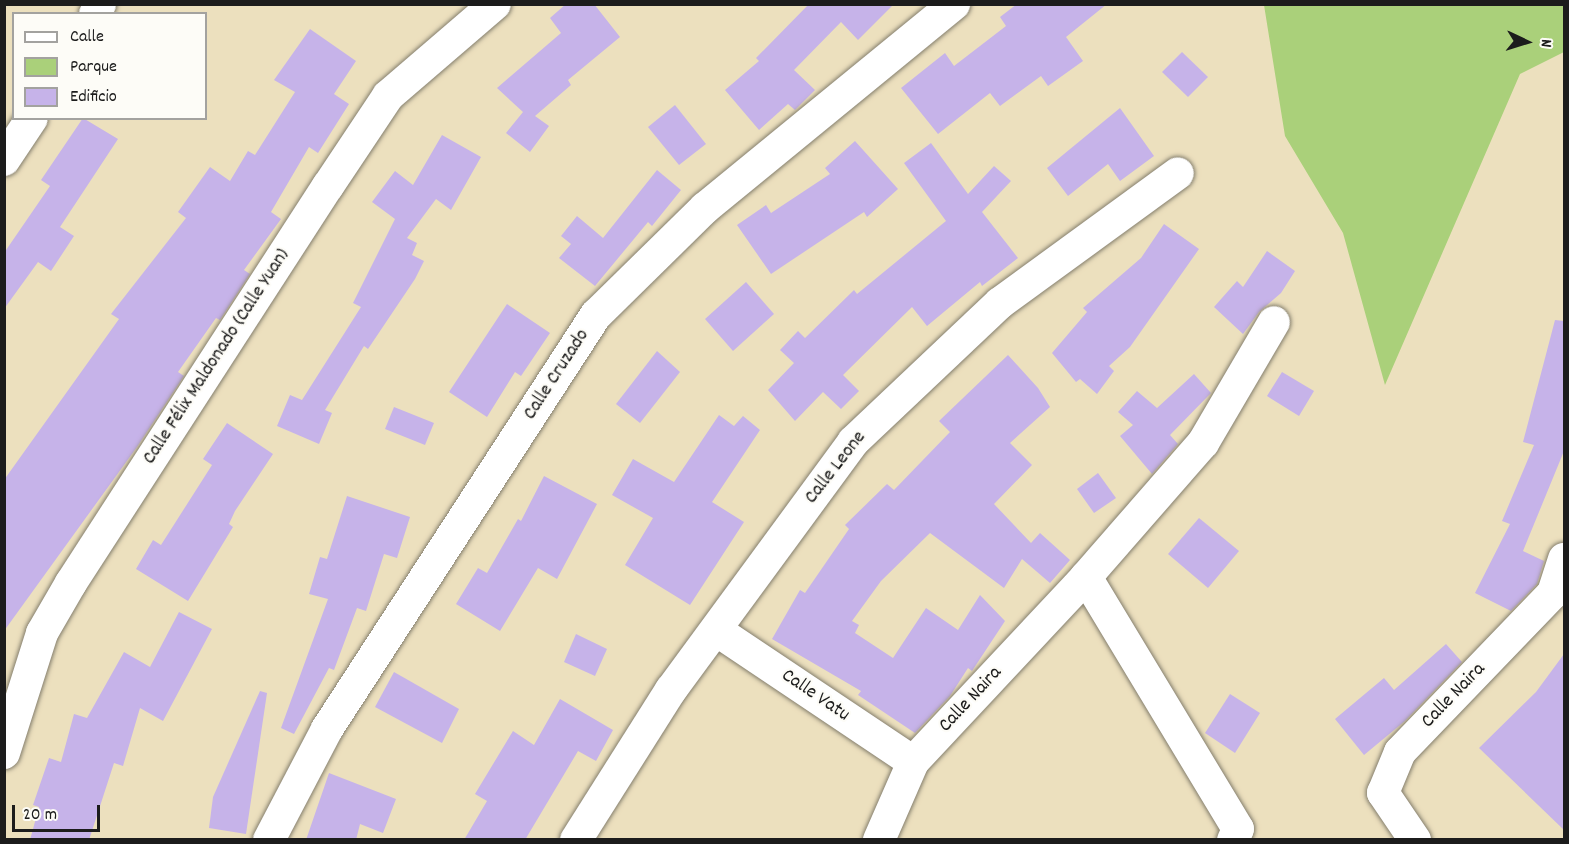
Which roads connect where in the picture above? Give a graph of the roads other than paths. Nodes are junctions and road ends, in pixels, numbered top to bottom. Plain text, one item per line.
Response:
1 (495, 4) edge
2 (954, 4) edge
3 (31, 120) edge
4 (4, 160) edge
5 (1178, 173) dead end
6 (1274, 322) dead end
7 (1564, 559) edge
8 (1086, 577) junction
9 (716, 630) junction
10 (4, 753) edge
11 (913, 762) junction
12 (269, 840) edge
13 (576, 840) edge
14 (879, 840) edge
15 (1233, 840) edge
16 (1415, 840) edge

1 - 10 street, Calle Félix Maldonado (Calle Yuan)
2 - 12 street, Calle Cruzado
3 - 4 street
5 - 9 street, Calle Leone
6 - 8 street, Calle Naira
7 - 16 street, Calle Naira
8 - 11 street, Calle Naira
8 - 15 street
9 - 11 street, Calle Vatu
9 - 13 street, Calle Leone
11 - 14 street, Calle Naira

